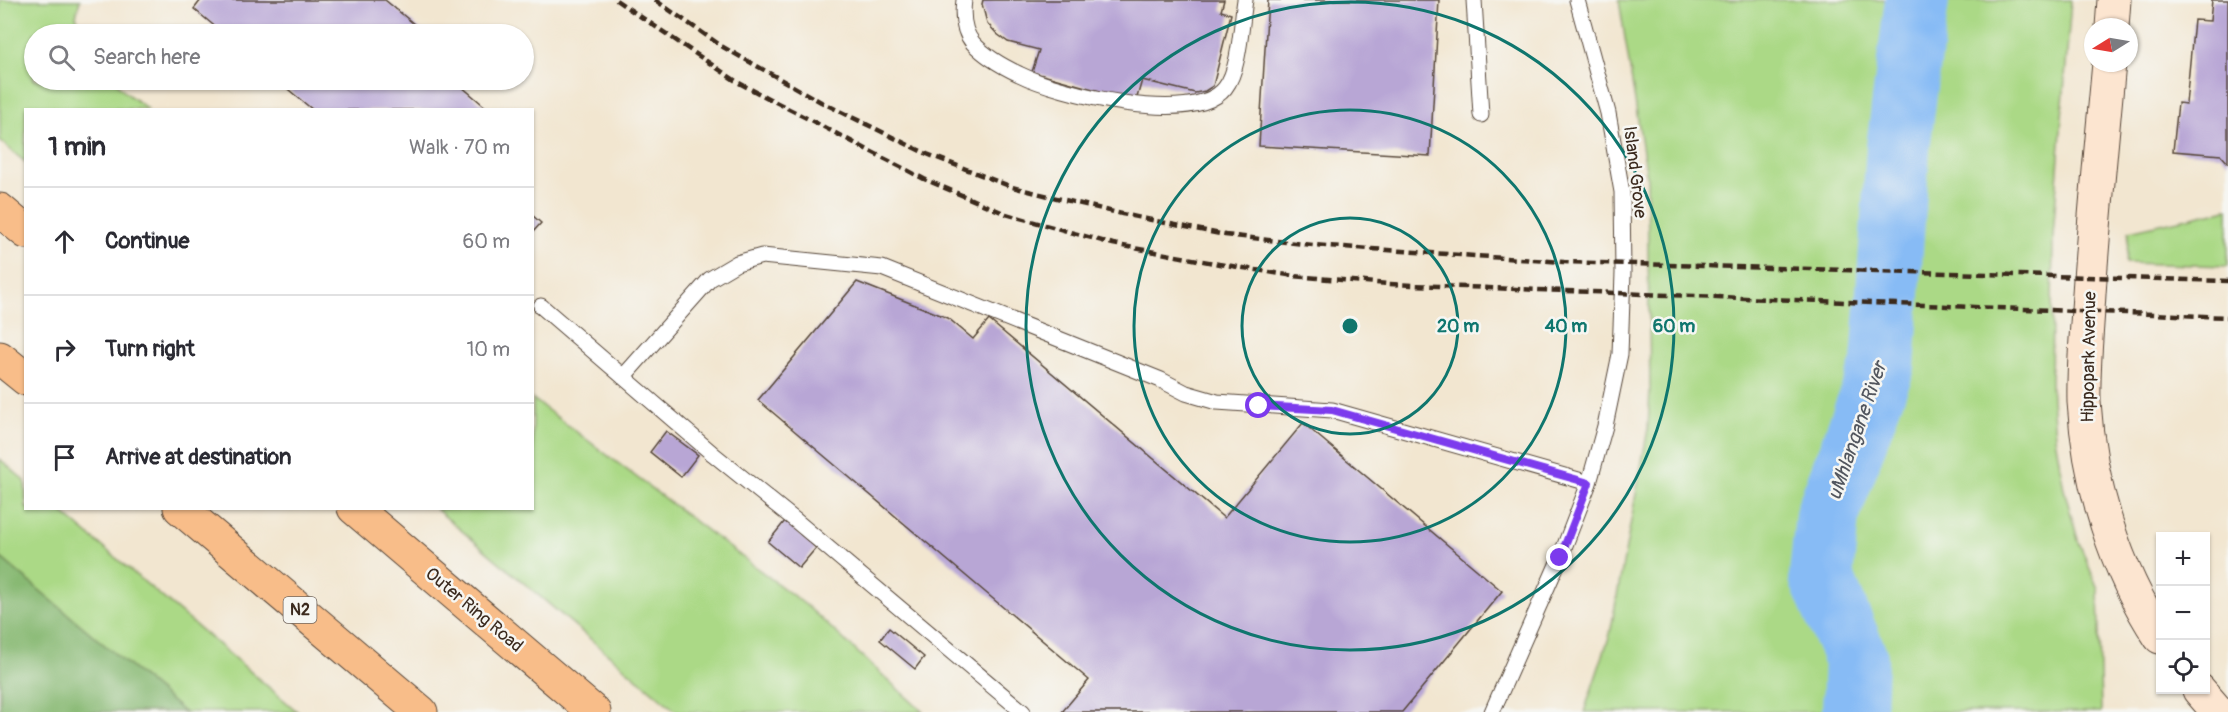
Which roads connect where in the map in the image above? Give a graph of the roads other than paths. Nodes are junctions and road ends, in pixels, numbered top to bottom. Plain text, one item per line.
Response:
1 (964, 0) edge
2 (1245, 0) edge
3 (1474, 0) edge
4 (1577, 0) edge
5 (2114, 0) edge
6 (2113, 18) edge
7 (2108, 72) edge
8 (1481, 115) dead end
9 (0, 210) edge
10 (24, 230) edge
11 (541, 306) dead end
12 (0, 358) edge
13 (24, 377) edge
14 (623, 377) junction
15 (1589, 483) junction
16 (182, 510) edge
17 (356, 510) edge
18 (2156, 630) edge
19 (2202, 694) edge
20 (421, 712) edge
21 (594, 712) edge
22 (1023, 712) edge
23 (1492, 712) edge
24 (2218, 712) edge

1 - 2 lane
3 - 8 lane
4 - 15 lane, Island Grove
5 - 6 street
7 - 18 street, Hippopark Avenue
9 - 10 highway
11 - 14 lane
12 - 13 highway
14 - 15 lane
14 - 22 lane
15 - 23 lane, Island Grove
16 - 20 highway, N2
17 - 21 highway, Outer Ring Road
19 - 24 street

